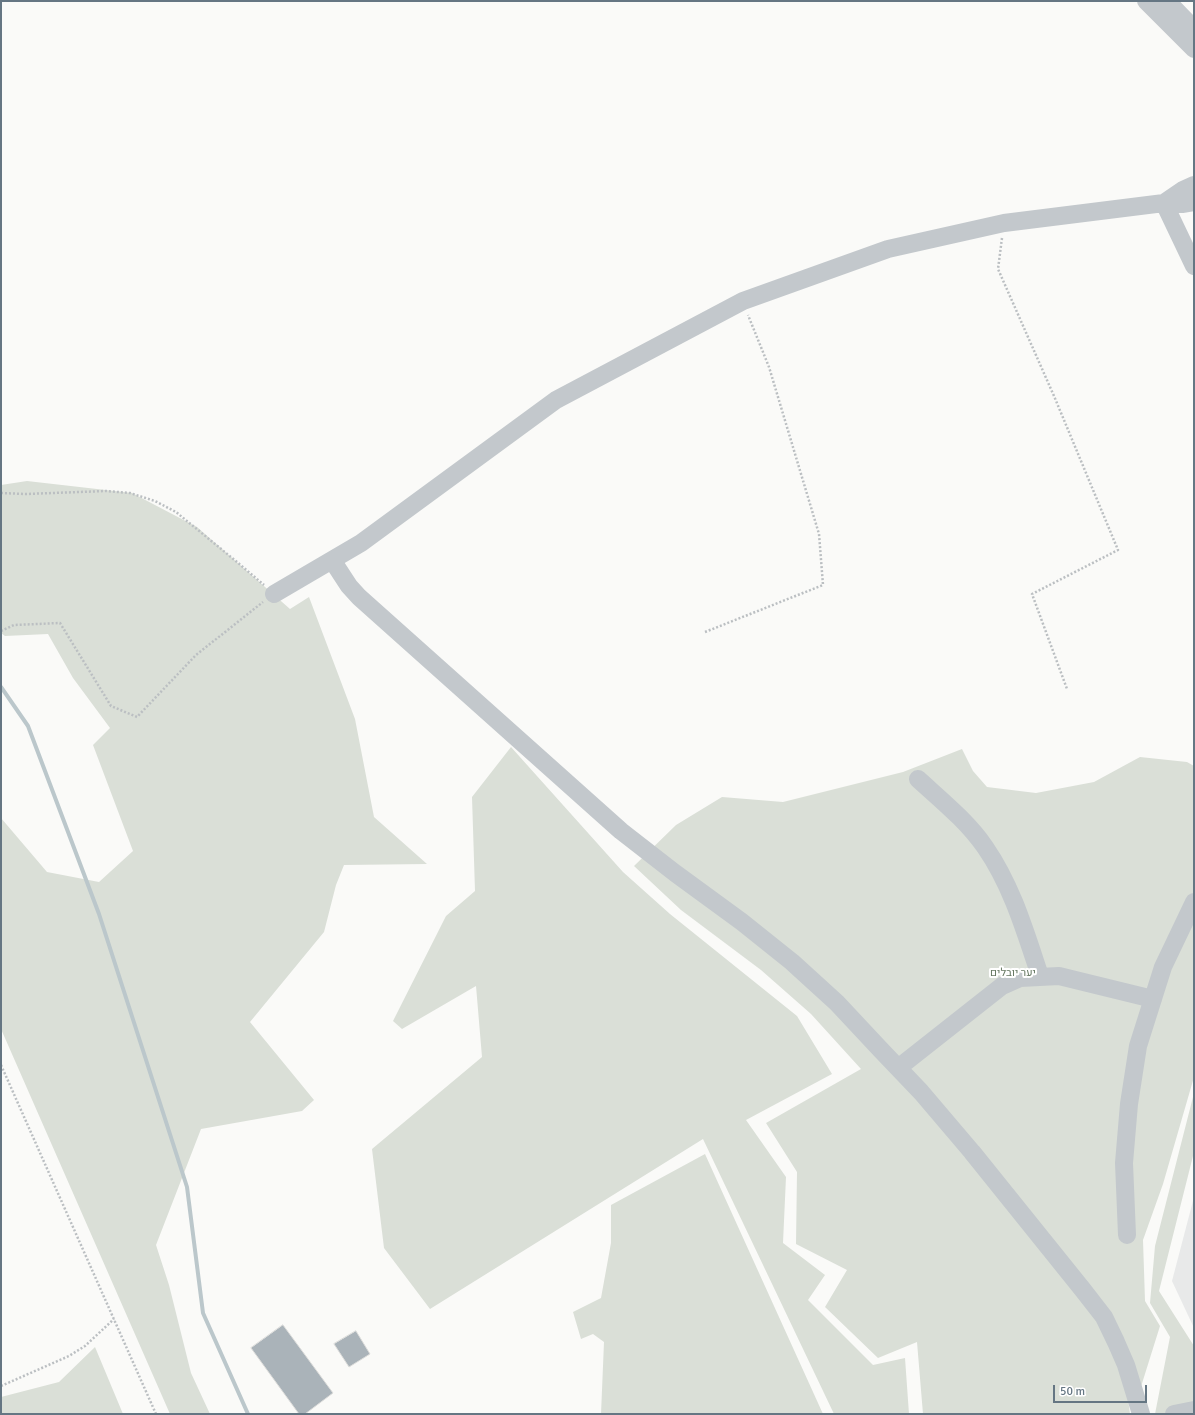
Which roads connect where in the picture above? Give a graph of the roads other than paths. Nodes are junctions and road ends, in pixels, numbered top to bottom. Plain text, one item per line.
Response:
1 (1146, 1) edge
2 (1167, 1) edge
3 (1194, 29) edge
4 (1194, 49) edge
5 (1194, 185) edge
6 (1194, 202) edge
7 (1164, 203) junction
8 (1194, 266) edge
9 (332, 560) junction
10 (274, 594) road end
11 (918, 779) dead end
12 (1194, 902) edge
13 (1040, 976) junction
14 (1153, 999) junction
15 (898, 1068) junction
16 (1127, 1235) dead end
17 (1194, 1410) edge
18 (1142, 1414) edge
19 (1174, 1414) edge

1 - 4 street
2 - 3 street
5 - 7 street
6 - 7 street
7 - 8 street
7 - 9 street
9 - 10 street
9 - 15 street
11 - 13 street
12 - 14 street
13 - 14 street
13 - 15 street
14 - 16 street
15 - 18 street
17 - 19 street

